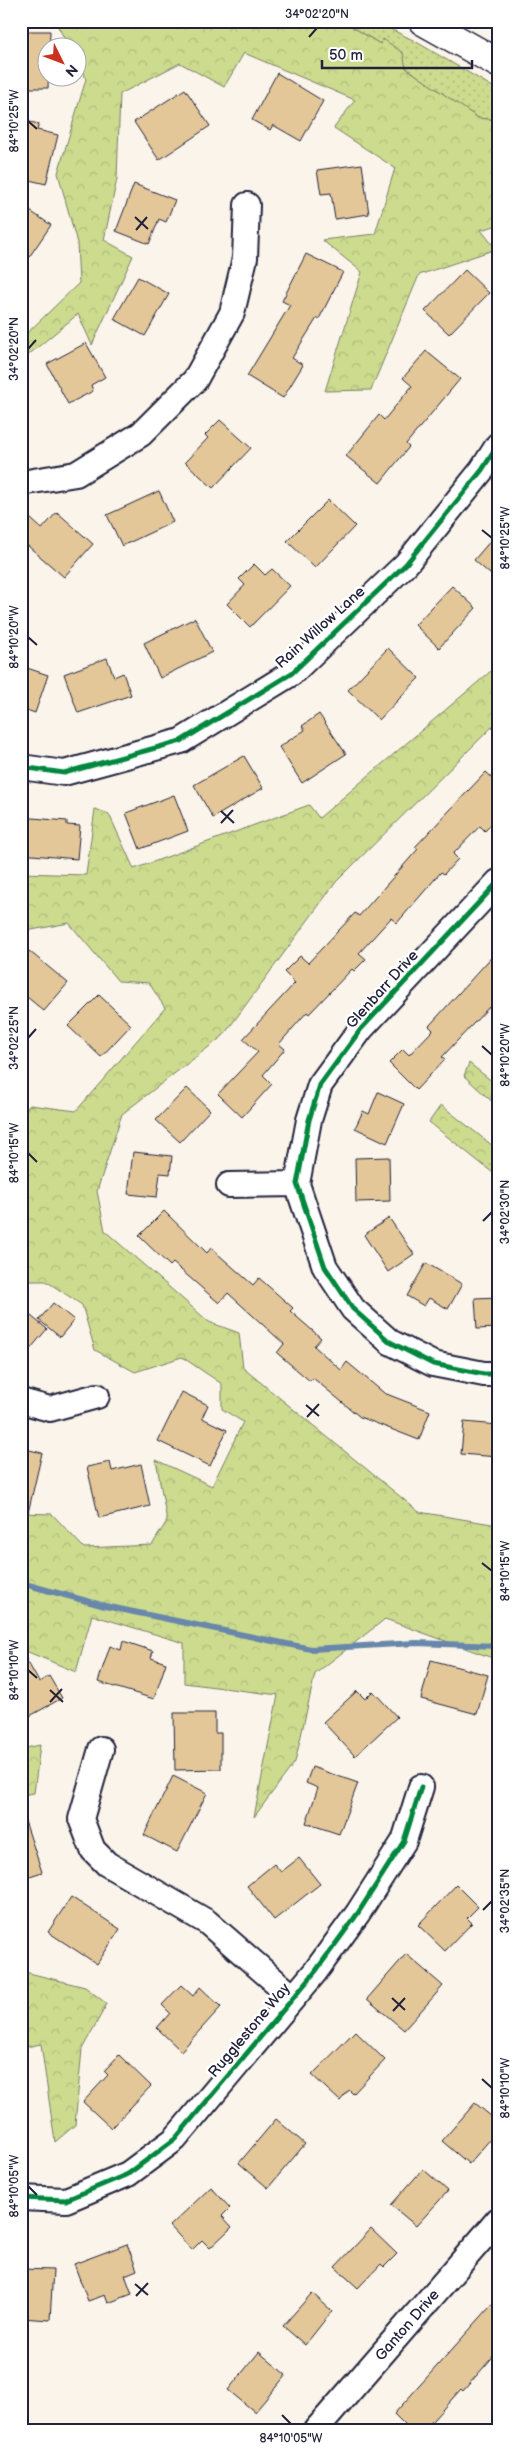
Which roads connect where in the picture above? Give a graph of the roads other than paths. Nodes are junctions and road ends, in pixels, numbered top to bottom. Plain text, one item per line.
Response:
1 (422, 21) edge
2 (498, 63) edge
3 (247, 206) dead end
4 (498, 445) edge
5 (21, 483) edge
6 (21, 767) edge
7 (495, 891) edge
8 (298, 1184) junction
9 (229, 1185) dead end
10 (498, 1374) edge
11 (97, 1396) dead end
12 (21, 1402) edge
13 (101, 1749) dead end
14 (421, 1787) dead end
15 (293, 1997) junction
16 (21, 2198) edge
17 (498, 2220) edge
18 (316, 2430) edge

1 - 2 main road
3 - 5 street
4 - 6 street, Rain Willow Lane
7 - 8 street, Glenbarr Drive
8 - 9 street
8 - 10 street, Glenbarr Drive
11 - 12 street
13 - 15 street
14 - 15 street, Rugglestone Way
15 - 16 street, Rugglestone Way
17 - 18 street, Ganton Drive

